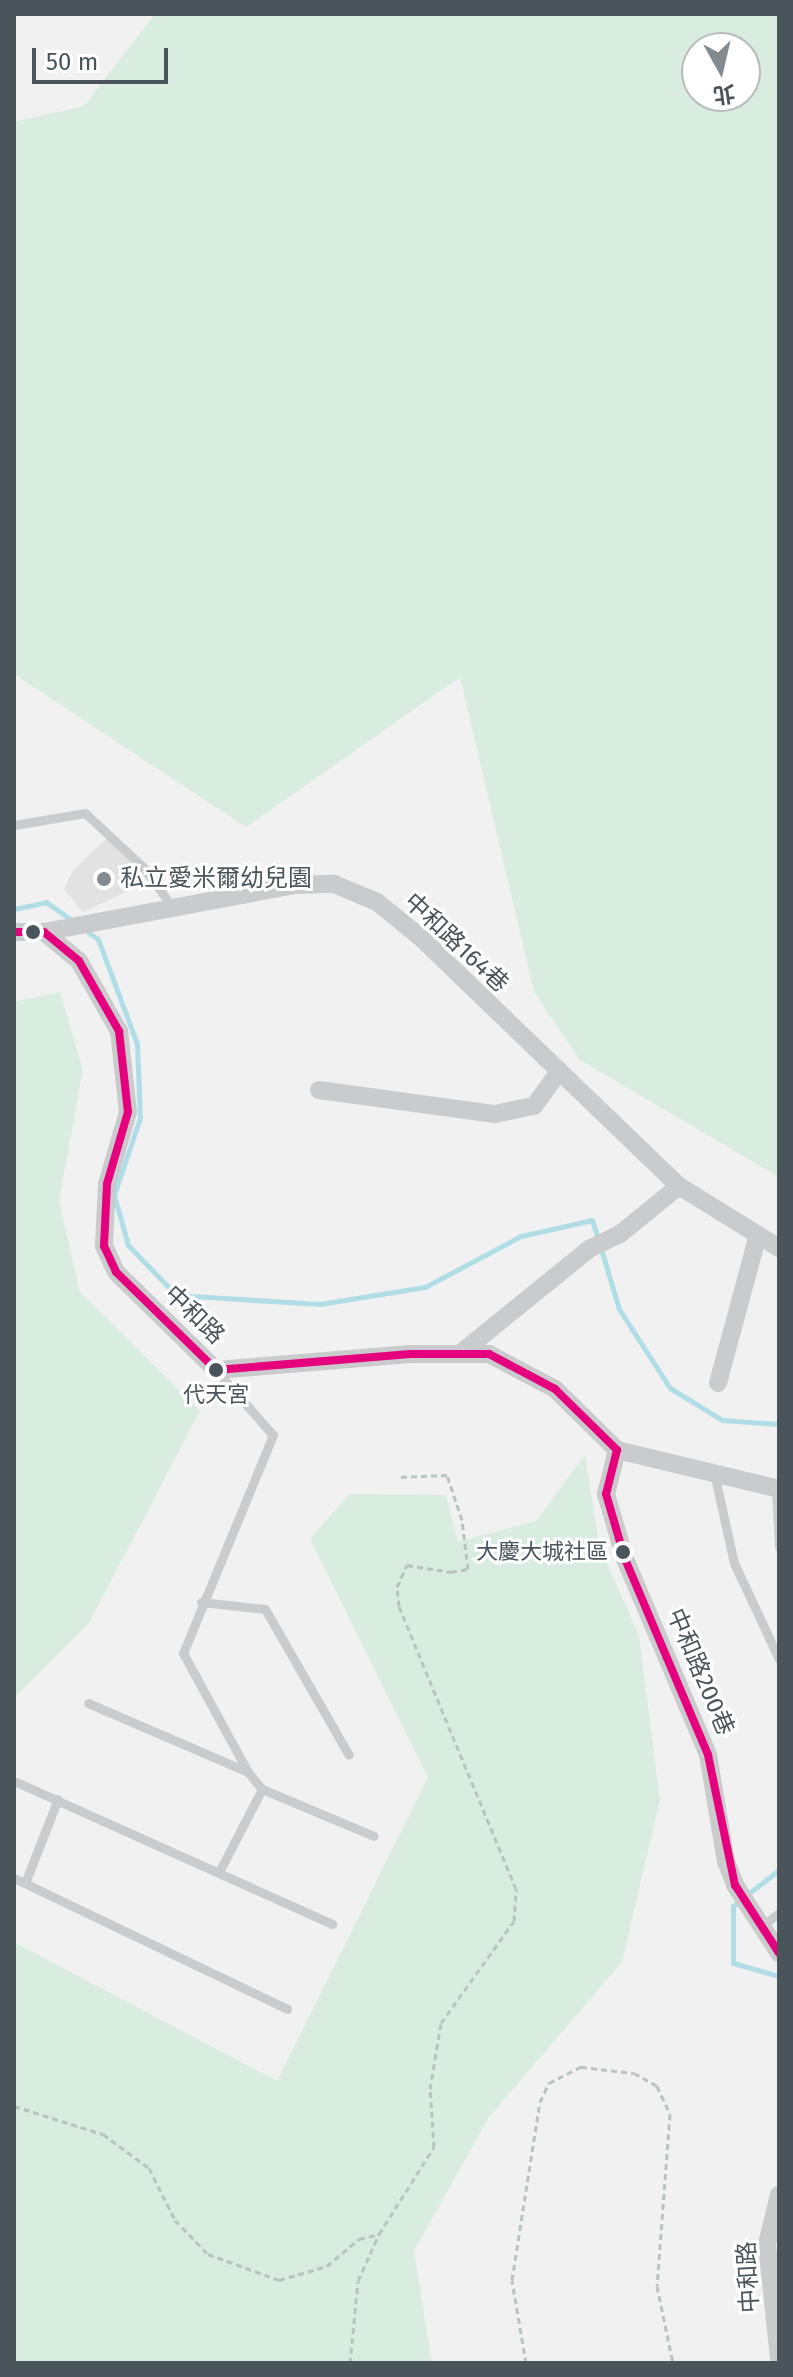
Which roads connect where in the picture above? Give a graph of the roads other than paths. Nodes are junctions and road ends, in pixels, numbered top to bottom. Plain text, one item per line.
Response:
1 (14, 825) edge
2 (174, 909) junction
3 (14, 932) edge
4 (44, 932) junction
5 (557, 1074) junction
6 (319, 1090) dead end
7 (679, 1186) junction
8 (757, 1238) junction
9 (779, 1248) edge
10 (462, 1352) junction
11 (216, 1370) junction
12 (718, 1383) dead end
13 (617, 1450) junction
14 (714, 1473) junction
15 (778, 1489) edge
16 (779, 1547) edge
17 (201, 1602) junction
18 (779, 1659) edge
19 (88, 1703) dead end
20 (349, 1755) dead end
21 (248, 1772) junction
22 (14, 1781) edge
23 (262, 1789) junction
24 (58, 1799) junction
25 (374, 1836) dead end
26 (219, 1872) junction
27 (14, 1878) edge
28 (25, 1883) junction
29 (779, 1913) edge
30 (332, 1924) dead end
31 (759, 1928) junction
32 (779, 1953) edge
33 (287, 2009) dead end
34 (779, 2195) edge
35 (779, 2359) edge

1 - 2 lane
2 - 4 street, 中和路164巷
2 - 5 street, 中和路164巷
3 - 4 street
4 - 11 street, 中和路
5 - 6 street
5 - 7 street, 中和路164巷
7 - 8 street, 中和路164巷
7 - 10 street
8 - 9 street, 中和路164巷
8 - 12 street
10 - 11 street, 中和路
10 - 13 street, 中和路
11 - 17 lane
13 - 14 street
13 - 31 street, 中和路200巷
14 - 15 street
14 - 18 lane
15 - 16 lane
17 - 20 lane
17 - 21 lane
19 - 21 lane
21 - 23 lane
22 - 24 lane
23 - 25 lane
23 - 26 lane
24 - 26 lane
24 - 28 lane
26 - 30 lane
27 - 28 lane
28 - 33 lane
29 - 31 lane
31 - 32 street, 中和路200巷
34 - 35 street, 中和路

